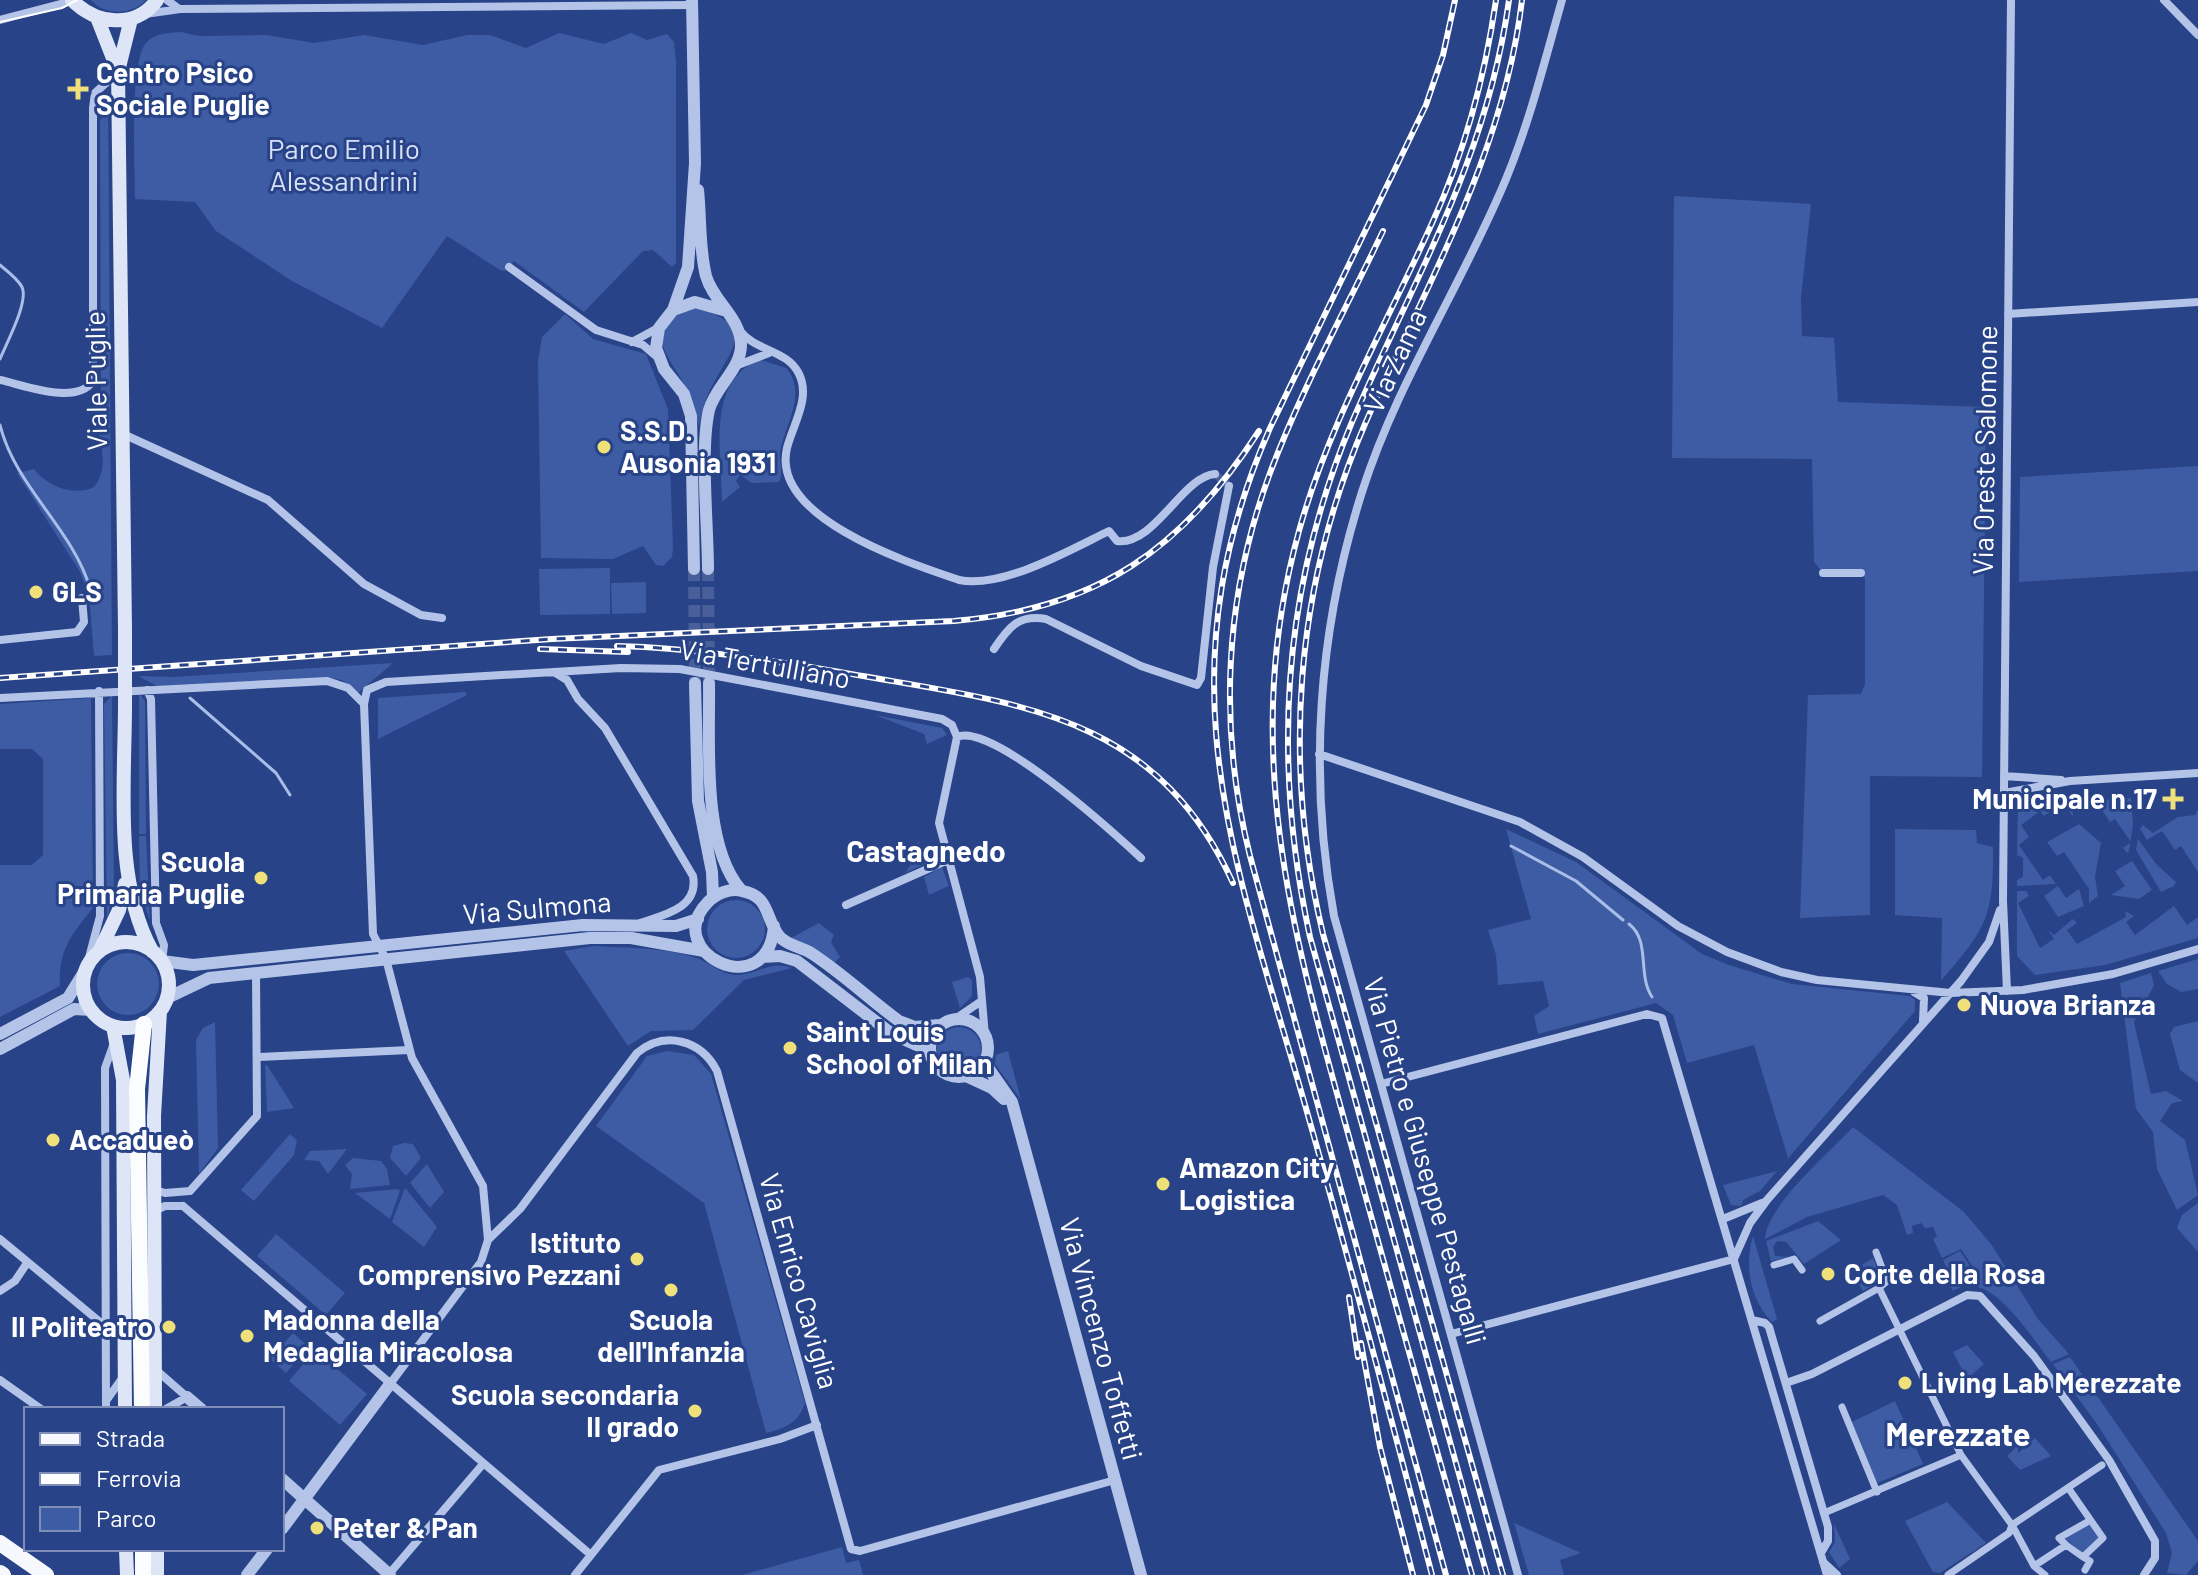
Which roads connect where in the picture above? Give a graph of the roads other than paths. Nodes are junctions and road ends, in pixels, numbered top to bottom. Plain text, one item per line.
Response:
1 (72, 0) edge
2 (157, 0) edge
3 (167, 0) edge
4 (1562, 0) edge
5 (2011, 0) edge
6 (2164, 0) edge
7 (692, 2) edge
8 (429, 4) edge
9 (180, 9) junction
10 (136, 17) junction
11 (0, 20) edge
12 (98, 20) junction
13 (2198, 35) edge
14 (118, 71) junction
15 (695, 163) junction
16 (509, 267) dead end
17 (2198, 302) edge
18 (673, 310) junction
19 (726, 311) junction
20 (2008, 314) junction
21 (659, 328) junction
22 (739, 330) junction
23 (631, 342) junction
24 (771, 352) junction
25 (659, 360) junction
26 (731, 370) junction
27 (0, 380) edge
28 (122, 434) junction
29 (1215, 474) dead end
30 (1229, 486) dead end
31 (694, 569) tunnel mouth
32 (708, 569) tunnel mouth
33 (1823, 573) dead end
34 (1861, 573) dead end
35 (82, 598) dead end
36 (442, 618) dead end
37 (0, 640) edge
38 (994, 649) dead end
39 (554, 671) junction
40 (695, 683) tunnel mouth
41 (709, 683) tunnel mouth
42 (147, 690) junction
43 (99, 691) junction
44 (0, 698) edge
45 (364, 704) junction
46 (957, 737) junction
47 (1319, 754) junction
48 (2198, 773) edge
49 (2004, 776) junction
50 (2070, 781) junction
51 (2004, 793) junction
52 (1141, 858) dead end
53 (948, 860) junction
54 (127, 876) junction
55 (741, 890) junction
56 (713, 897) junction
57 (2003, 901) junction
58 (846, 905) dead end
59 (698, 919) junction
60 (635, 925) junction
61 (774, 926) junction
62 (379, 946) junction
63 (2198, 949) edge
64 (100, 951) junction
65 (704, 951) junction
66 (157, 956) junction
67 (762, 957) junction
68 (386, 959) junction
69 (86, 969) junction
70 (256, 973) junction
71 (1910, 989) junction
72 (2007, 991) junction
73 (1951, 993) junction
74 (980, 1002) junction
75 (163, 1005) junction
76 (91, 1010) junction
77 (955, 1019) junction
78 (1923, 1022) junction
79 (144, 1024) junction
80 (940, 1025) junction
81 (115, 1032) junction
82 (0, 1034) edge
83 (985, 1036) junction
84 (0, 1049) edge
85 (409, 1050) junction
86 (930, 1051) junction
87 (259, 1057) junction
88 (984, 1062) junction
89 (966, 1076) junction
90 (1381, 1084) junction
91 (1015, 1115) junction
92 (155, 1190) junction
93 (183, 1193) junction
94 (1767, 1200) junction
95 (183, 1206) junction
96 (154, 1211) junction
97 (1723, 1219) junction
98 (0, 1239) edge
99 (488, 1245) junction
100 (1876, 1252) dead end
101 (1734, 1259) junction
102 (27, 1263) junction
103 (1774, 1265) dead end
104 (1802, 1270) dead end
105 (1879, 1288) junction
106 (0, 1291) edge
107 (1752, 1320) junction
108 (1820, 1321) dead end
109 (106, 1327) junction
110 (1899, 1330) junction
111 (1451, 1334) junction
112 (155, 1369) junction
113 (126, 1373) junction
114 (0, 1380) edge
115 (1786, 1383) junction
116 (390, 1384) junction
117 (187, 1397) junction
118 (106, 1405) edge
119 (38, 1407) edge
120 (125, 1407) edge
121 (142, 1407) edge
122 (155, 1407) edge
123 (170, 1407) edge
124 (199, 1407) edge
125 (1842, 1407) dead end
126 (817, 1425) junction
127 (1961, 1455) junction
128 (483, 1464) junction
129 (2102, 1465) dead end
130 (1115, 1480) junction
131 (284, 1481) edge
132 (2069, 1489) junction
133 (1877, 1492) junction
134 (305, 1499) junction
135 (1824, 1513) junction
136 (2089, 1521) junction
137 (2012, 1525) junction
138 (284, 1526) edge
139 (0, 1543) edge
140 (2066, 1545) junction
141 (126, 1551) edge
142 (143, 1551) edge
143 (157, 1551) edge
144 (266, 1551) edge
145 (591, 1555) junction
146 (1822, 1557) junction
147 (2083, 1557) junction
148 (2034, 1566) junction
149 (2085, 1570) dead end
150 (251, 1574) edge
151 (390, 1574) edge
152 (46, 1575) edge
153 (127, 1575) edge
154 (143, 1575) edge
155 (157, 1575) edge
156 (575, 1575) edge
157 (1141, 1575) edge
158 (1518, 1575) edge
159 (1827, 1575) edge
160 (1837, 1575) edge
161 (1948, 1575) edge
162 (2045, 1575) edge
163 (2144, 1575) edge

1 - 11 street
1 - 12 main road
2 - 10 main road
3 - 9 street
4 - 47 street, Via Zama
5 - 20 street, Via Oreste Salomone
6 - 13 street
7 - 8 street
7 - 15 street
8 - 9 street
9 - 10 street
10 - 12 main road
10 - 14 main road, Viale Puglie
12 - 14 main road, Viale Puglie
14 - 27 street, Viale Puglie
14 - 28 main road, Viale Puglie
15 - 18 street
15 - 19 street
16 - 23 street
17 - 20 street
18 - 19 street
18 - 21 street
19 - 22 street
20 - 49 street, Via Oreste Salomone
21 - 23 street
21 - 25 street
22 - 24 street
22 - 26 street
23 - 25 street
24 - 26 street
24 - 29 street
25 - 31 street
26 - 32 street
28 - 36 street
28 - 54 main road, Viale Puglie, bridge
30 - 38 street
33 - 34 street
35 - 37 street
39 - 45 street, Via Tertulliano
39 - 46 street, Via Tertulliano
39 - 60 street
40 - 56 street
41 - 55 street
42 - 43 street
42 - 45 street
42 - 66 street
43 - 44 street
43 - 69 street
45 - 62 street
46 - 52 street
46 - 53 street
47 - 71 street
47 - 90 street, Via Pietro e Giuseppe Pestagalli
48 - 50 street
49 - 50 street
49 - 51 street, Via Oreste Salomone
50 - 51 street
51 - 57 street, Via Oreste Salomone
53 - 58 street
53 - 74 street
54 - 64 main road, Viale Puglie
54 - 66 main road, Viale Puglie
55 - 56 street
55 - 61 street
56 - 59 street
57 - 72 street, Via Oreste Salomone
57 - 73 street
59 - 60 street, Via Sulmona
59 - 65 street
60 - 62 street, Via Sulmona
61 - 67 street
61 - 80 street
62 - 66 street, Via Sulmona
62 - 68 street
63 - 72 street
64 - 66 main road
64 - 69 main road
65 - 67 street, Via Sulmona
65 - 68 street, Via Sulmona
66 - 75 main road
67 - 86 street, Via Sulmona
68 - 70 street, Via Sulmona
68 - 85 street
69 - 76 main road
69 - 82 street
70 - 75 street, Via Sulmona
70 - 87 street
71 - 73 street
71 - 78 street
72 - 73 street
73 - 78 street
74 - 77 street
74 - 83 street
75 - 79 main road
75 - 92 main road
76 - 81 main road
76 - 84 street
77 - 80 street
77 - 83 street
78 - 94 street
79 - 81 main road
79 - 121 highway
80 - 86 street
81 - 109 street
81 - 113 main road
83 - 88 street
85 - 87 street
85 - 99 street
86 - 89 street, Via Vincenzo Toffetti
87 - 93 street
88 - 89 street
88 - 91 street, Via Vincenzo Toffetti
89 - 91 street, Via Vincenzo Toffetti
90 - 97 street
90 - 111 street, Via Pietro e Giuseppe Pestagalli
91 - 130 street, Via Vincenzo Toffetti
92 - 93 street
92 - 96 main road
93 - 95 street
94 - 97 street
94 - 101 street
95 - 96 street
95 - 116 street
96 - 112 main road
97 - 101 street
98 - 102 street
99 - 116 street
99 - 126 street, Via Enrico Caviglia
100 - 105 street
101 - 107 street
101 - 111 street
102 - 106 street
102 - 109 street
103 - 104 street
105 - 108 street
105 - 110 street
107 - 115 street
107 - 146 street
109 - 118 street
110 - 115 street
110 - 127 street
110 - 163 street
111 - 158 street, Via Pietro e Giuseppe Pestagalli
112 - 117 street
112 - 122 main road
113 - 118 street
113 - 120 main road
114 - 119 street
115 - 135 street
116 - 128 street
116 - 134 street
117 - 123 street
117 - 124 street
125 - 133 street
126 - 130 street, Via Enrico Caviglia
126 - 145 street
127 - 133 street
127 - 137 street
128 - 145 street
128 - 151 street
129 - 132 street
130 - 157 street, Via Vincenzo Toffetti
131 - 134 street
132 - 136 street
132 - 137 street
133 - 135 street
134 - 138 street
134 - 151 street
135 - 146 street
136 - 140 street
136 - 147 street
137 - 148 street
137 - 161 street
139 - 152 main road
140 - 147 street
140 - 148 street
141 - 153 main road
142 - 154 highway
143 - 155 main road
144 - 150 street
145 - 156 street
146 - 159 street
146 - 160 street
147 - 149 street
148 - 162 street

